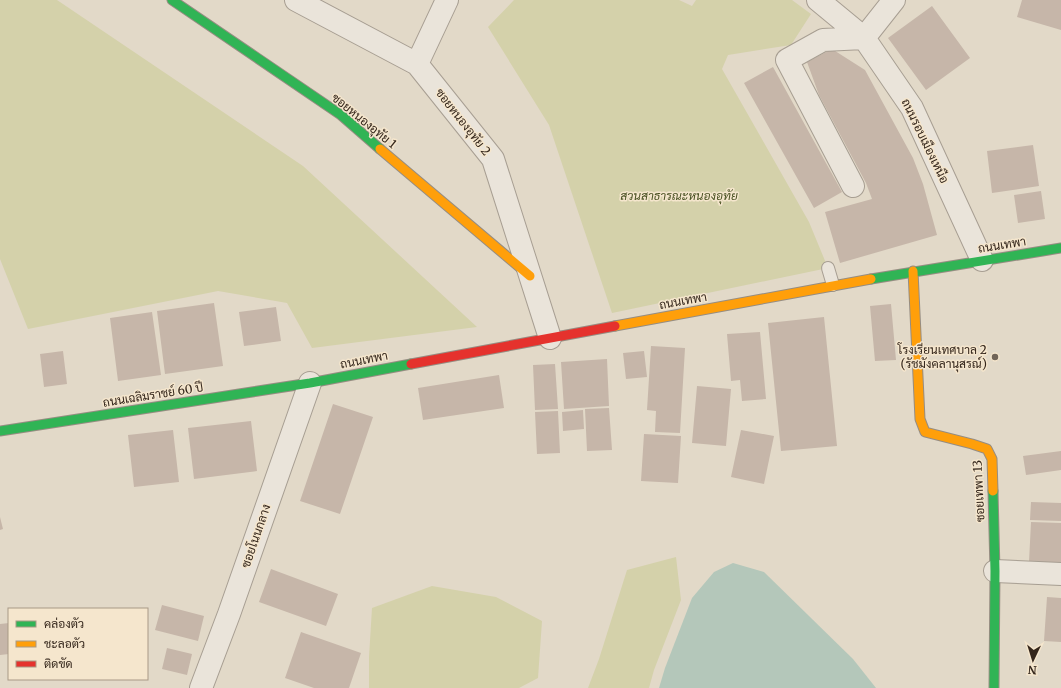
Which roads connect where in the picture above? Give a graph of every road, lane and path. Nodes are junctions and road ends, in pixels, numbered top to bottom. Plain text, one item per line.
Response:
1 (172, 0) edge
2 (296, 0) edge
3 (447, 0) edge
4 (818, 0) edge
5 (894, 0) edge
6 (864, 38) junction
7 (417, 64) junction
8 (853, 186) dead end
9 (1061, 248) edge
10 (982, 260) junction
11 (828, 268) dead end
12 (913, 271) junction
13 (530, 276) junction
14 (833, 286) junction
15 (622, 312) dead end
16 (625, 324) junction
17 (550, 338) junction
18 (310, 383) junction
19 (0, 430) edge
20 (995, 571) junction
21 (1061, 574) edge
22 (200, 688) edge
23 (994, 688) edge

1 - 13 street, ซอยหนองอุทัย 1
2 - 7 street, ซอยหนองอุทัย 2
3 - 7 street
4 - 6 street, ถนนรอบเมืองเหนือ
5 - 6 street
6 - 8 street
6 - 10 street, ถนนรอบเมืองเหนือ
7 - 13 street, ซอยหนองอุทัย 2
9 - 10 street, ถนนเทพา
10 - 12 street, ถนนเทพา
11 - 14 lane
12 - 14 street, ถนนเทพา
12 - 20 street, ซอยเทพา 13
13 - 17 street, ซอยหนองอุทัย 2
14 - 16 street, ถนนเทพา
15 - 16 lane
16 - 17 street, ถนนเทพา
17 - 18 street, ถนนเทพา
18 - 19 street, ถนนเฉลิมราชย์ 60 ปี
18 - 22 street, ซอยโนนกลาง
20 - 21 street
20 - 23 street, ซอยเทพา 13

